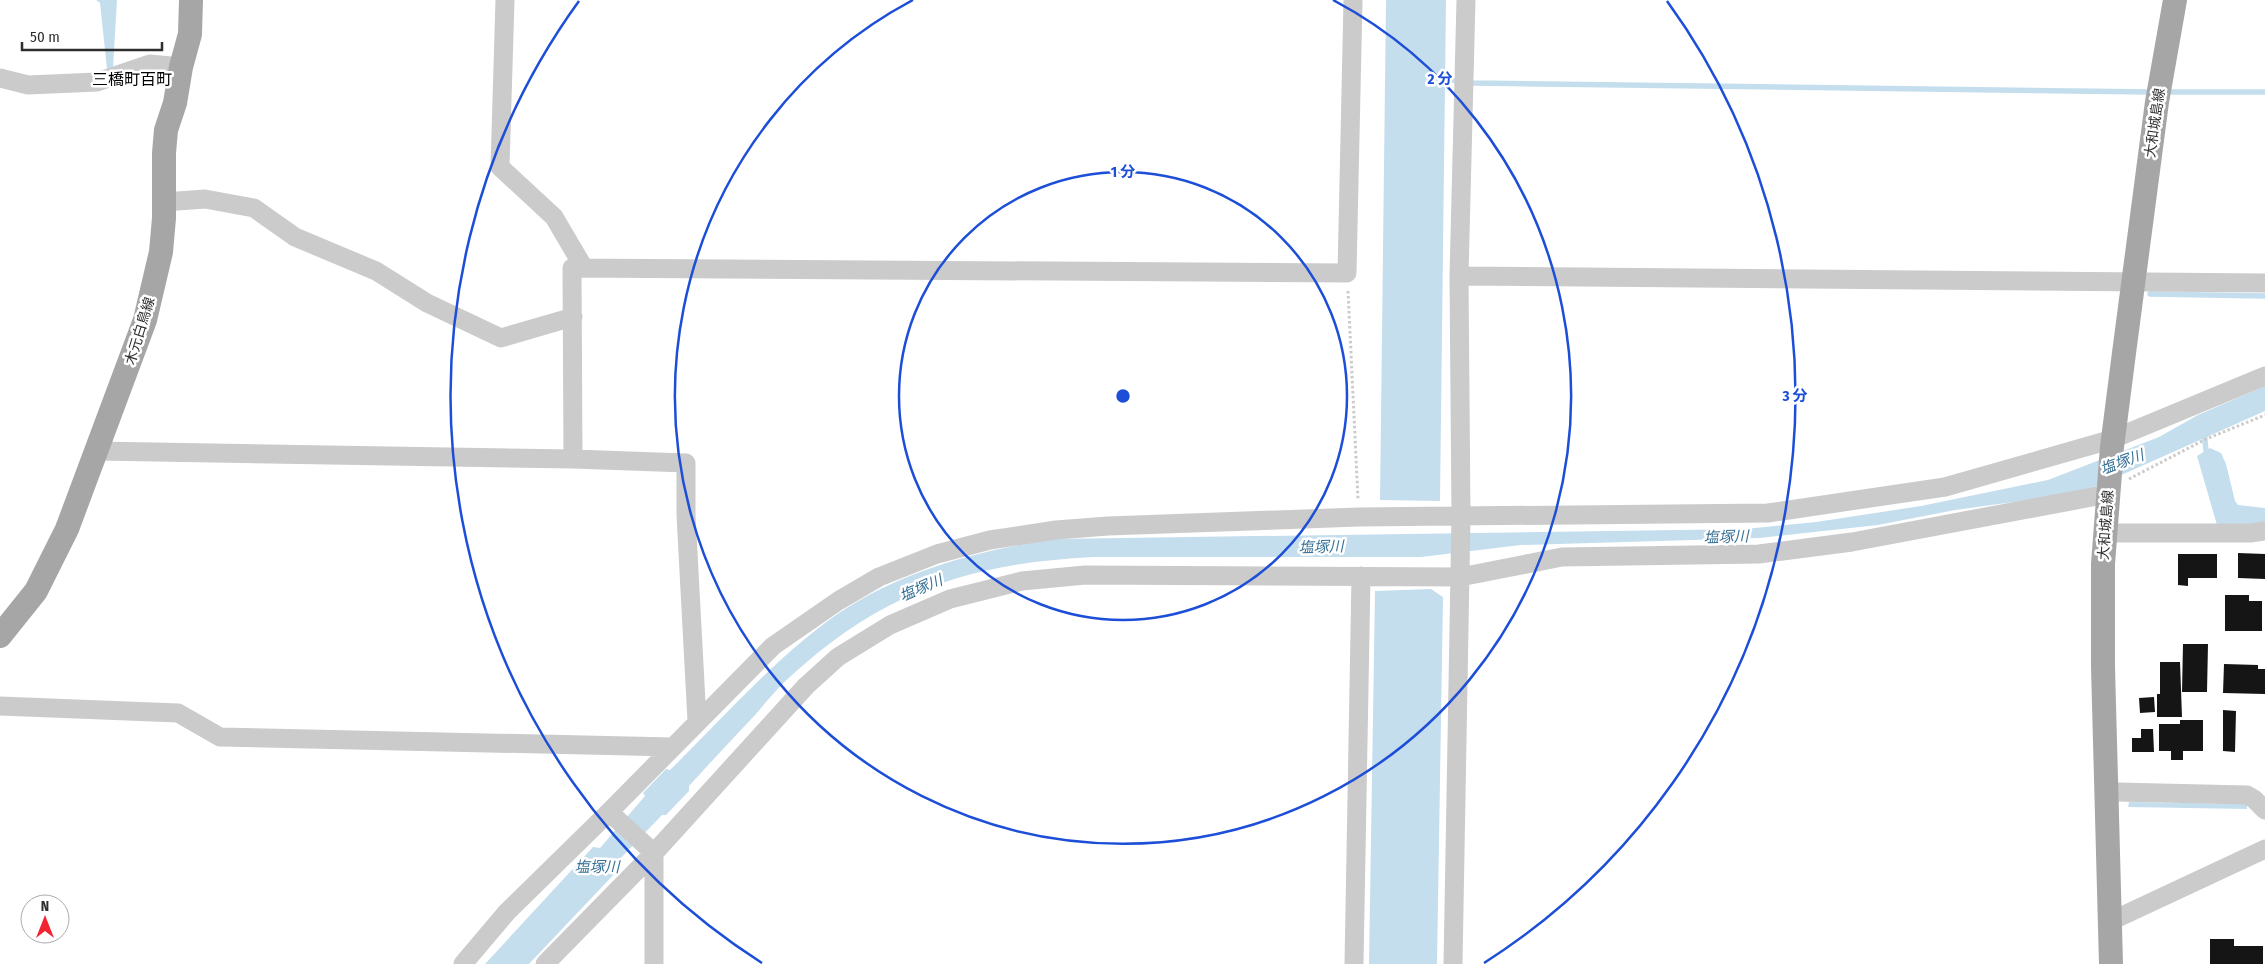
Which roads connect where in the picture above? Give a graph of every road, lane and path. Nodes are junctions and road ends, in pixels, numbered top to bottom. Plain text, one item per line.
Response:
1 (191, 0) edge
2 (505, 0) edge
3 (1353, 0) edge
4 (1466, 0) edge
5 (2175, 0) edge
6 (181, 66) junction
7 (0, 78) edge
8 (164, 202) junction
9 (584, 268) junction
10 (1347, 273) junction
11 (1459, 276) junction
12 (2133, 281) junction
13 (2265, 283) edge
14 (573, 316) junction
15 (2265, 376) edge
16 (2265, 415) edge
17 (2113, 443) junction
18 (97, 451) junction
19 (573, 459) junction
20 (2109, 487) junction
21 (1461, 516) junction
22 (1359, 518) junction
23 (2265, 531) edge
24 (2105, 533) junction
25 (1361, 576) junction
26 (1460, 577) junction
27 (0, 636) edge
28 (0, 706) edge
29 (697, 721) junction
30 (673, 747) junction
31 (2117, 792) dead end
32 (2265, 810) edge
33 (609, 812) junction
34 (650, 849) junction
35 (2265, 849) edge
36 (2109, 922) junction
37 (464, 964) edge
38 (545, 964) edge
39 (654, 964) edge
40 (1354, 964) edge
41 (1453, 964) edge
42 (2111, 964) edge

1 - 6 main road, 木元白鳥線
2 - 9 street
3 - 10 street
4 - 11 street
5 - 12 main road, 大和城島線
6 - 7 street
6 - 8 main road, 木元白鳥線
8 - 14 street
8 - 18 main road, 木元白鳥線
9 - 10 street
9 - 14 street
10 - 22 path
11 - 12 street
11 - 21 street
12 - 13 street
12 - 17 main road, 大和城島線
14 - 19 street
15 - 17 street
16 - 20 path
17 - 20 main road, 大和城島線
17 - 21 street
18 - 19 street
18 - 27 main road, 木元白鳥線
19 - 29 street
20 - 24 main road, 大和城島線
20 - 26 street
21 - 22 street
21 - 26 street
22 - 29 street
23 - 24 street
24 - 36 main road, 大和城島線
25 - 26 street
25 - 34 street
25 - 40 street
26 - 41 street
28 - 30 street
29 - 30 street
30 - 33 street
31 - 32 street
33 - 34 street
33 - 37 street
34 - 38 street
34 - 39 street
35 - 36 street
36 - 42 main road, 大和城島線

